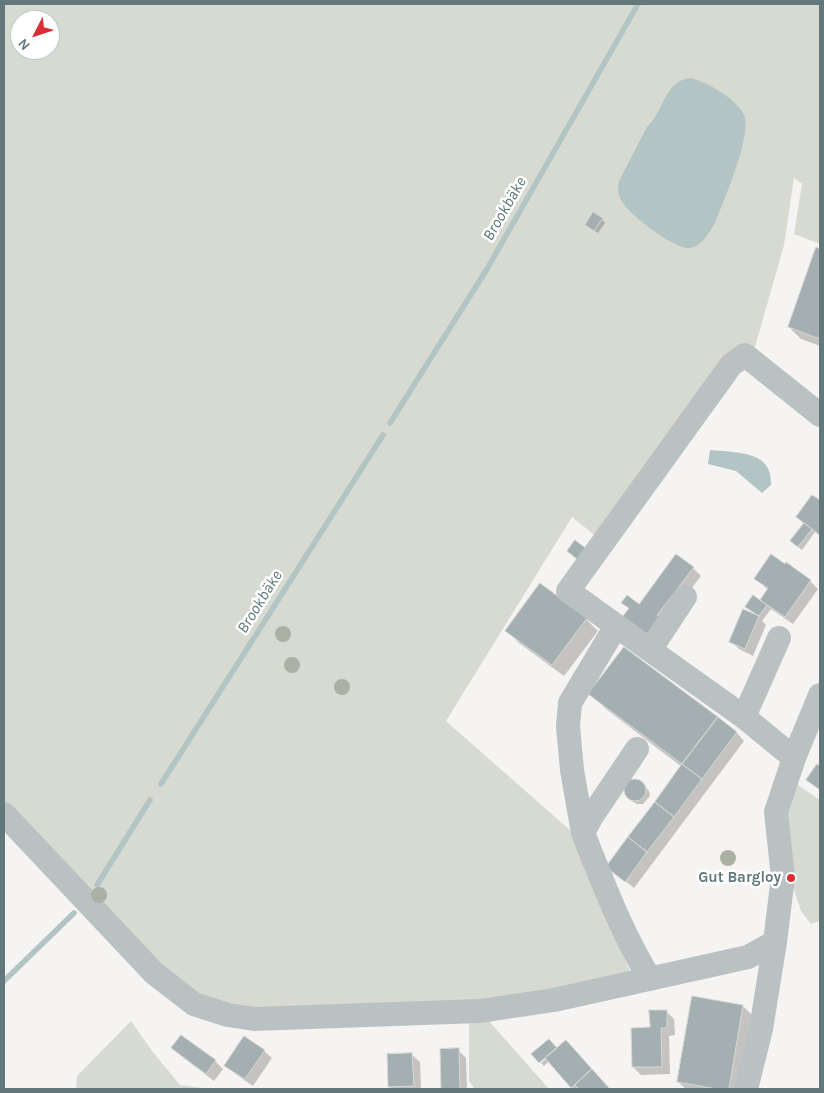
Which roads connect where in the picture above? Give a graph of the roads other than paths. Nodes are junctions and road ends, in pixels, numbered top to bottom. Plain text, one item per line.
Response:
1 (820, 415) edge
2 (685, 597) dead end
3 (616, 626) junction
4 (779, 638) dead end
5 (650, 650) junction
6 (820, 695) edge
7 (744, 717) junction
8 (637, 749) dead end
9 (794, 758) junction
10 (4, 814) edge
11 (583, 833) junction
12 (775, 942) junction
13 (650, 979) junction
14 (746, 1089) edge

1 - 3 street
2 - 5 street
3 - 5 street
3 - 11 street
4 - 7 street
5 - 7 street
6 - 9 street
7 - 9 street
8 - 11 street
9 - 12 street
10 - 13 street
11 - 13 street
12 - 13 street
12 - 14 street

